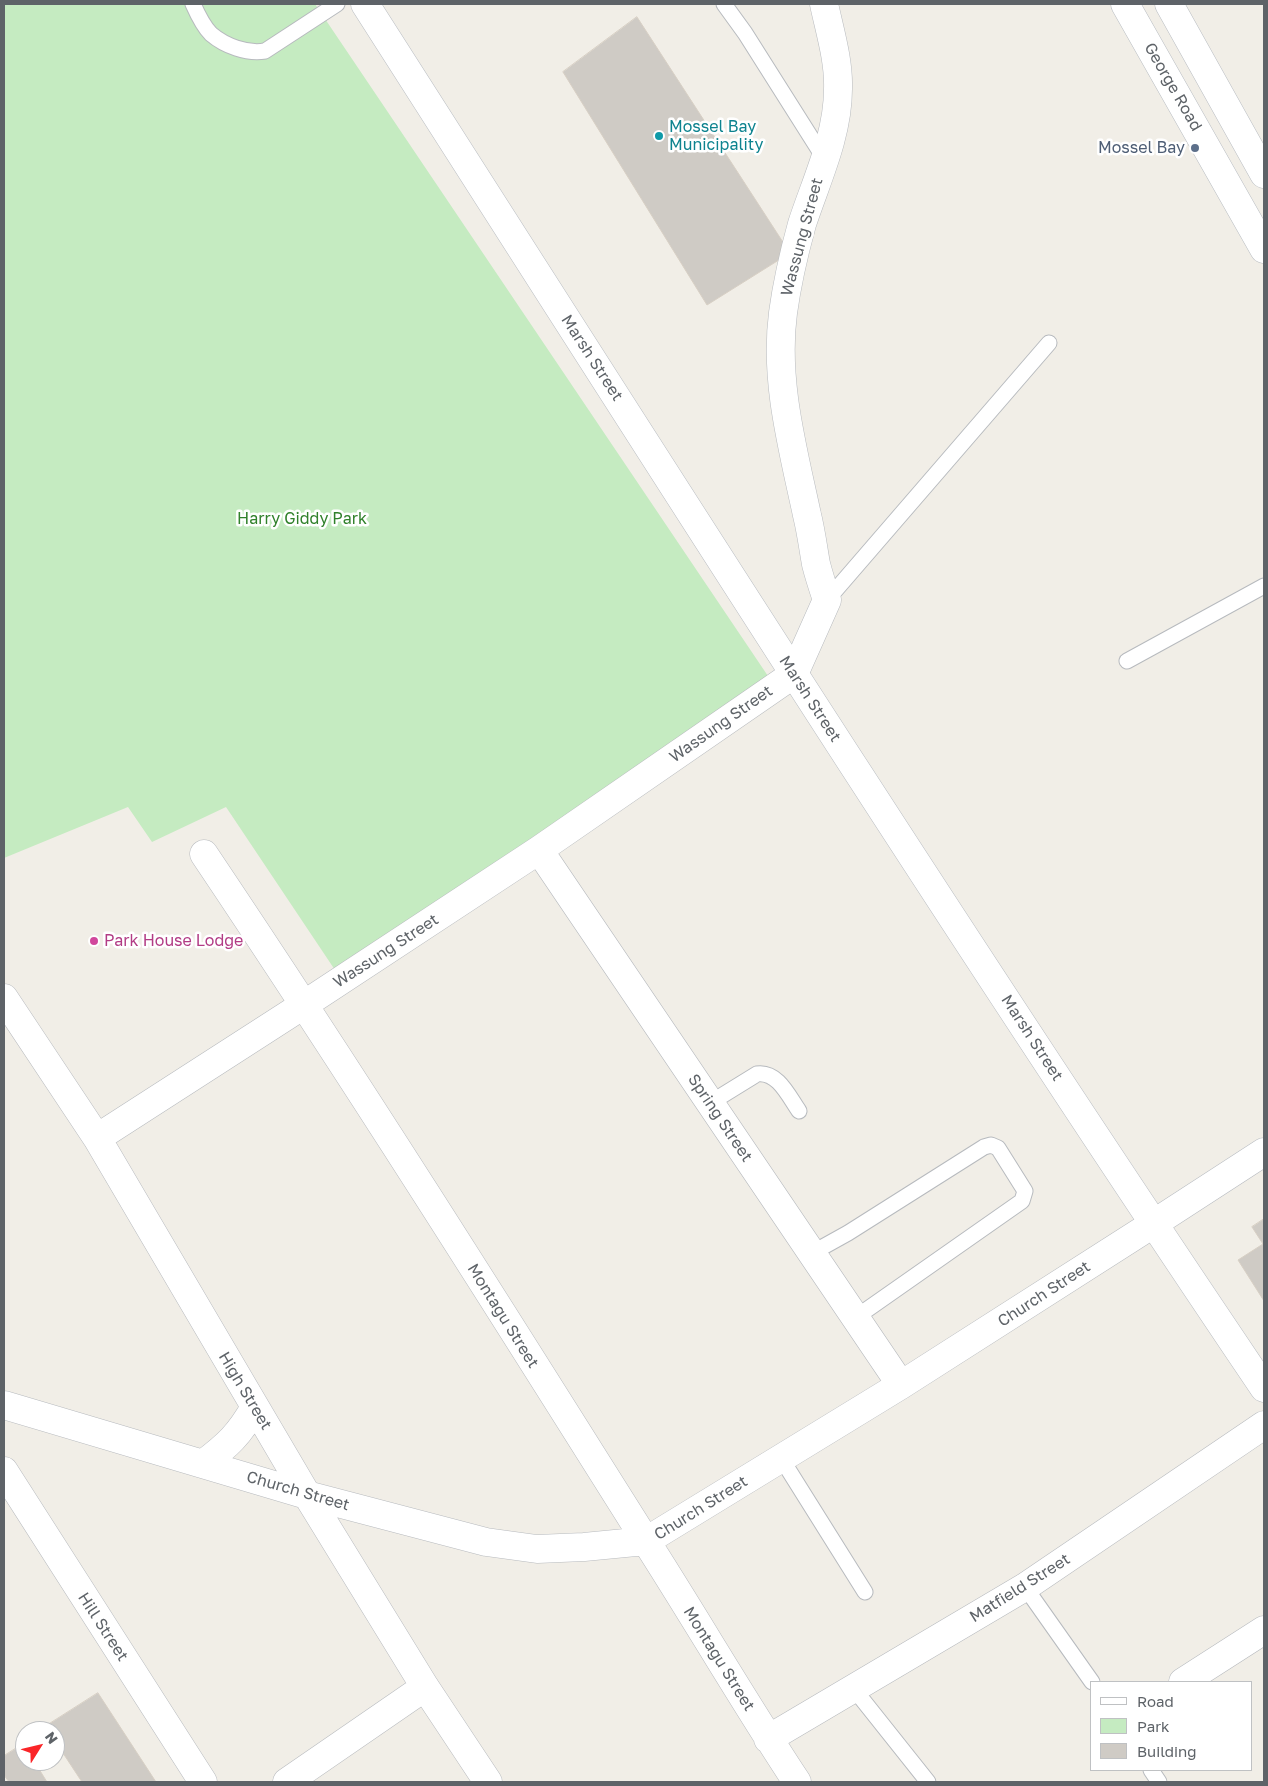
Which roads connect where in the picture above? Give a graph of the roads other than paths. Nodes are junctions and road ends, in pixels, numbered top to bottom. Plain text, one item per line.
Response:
1 (193, 4) edge
2 (338, 4) edge
3 (365, 4) edge
4 (724, 4) edge
5 (824, 4) edge
6 (1126, 4) edge
7 (1169, 4) edge
8 (824, 158) junction
9 (1264, 174) edge
10 (1264, 249) edge
11 (1049, 343) dead end
12 (1264, 586) edge
13 (827, 600) junction
14 (1127, 661) dead end
15 (794, 674) junction
16 (539, 850) junction
17 (204, 854) dead end
18 (4, 998) edge
19 (305, 1004) junction
20 (710, 1103) junction
21 (799, 1111) dead end
22 (96, 1138) junction
23 (1264, 1152) edge
24 (1153, 1224) junction
25 (812, 1253) junction
26 (855, 1318) junction
27 (901, 1385) junction
28 (1264, 1388) edge
29 (4, 1405) edge
30 (255, 1407) junction
31 (1264, 1425) edge
32 (781, 1458) junction
33 (202, 1464) junction
34 (4, 1471) edge
35 (307, 1495) junction
36 (646, 1541) junction
37 (1025, 1587) junction
38 (865, 1592) dead end
39 (1264, 1630) edge
40 (1091, 1681) edge
41 (1185, 1681) edge
42 (425, 1687) junction
43 (854, 1689) junction
44 (768, 1739) junction
45 (1152, 1771) edge
46 (203, 1782) edge
47 (287, 1782) edge
48 (488, 1782) edge
49 (797, 1782) edge
50 (928, 1782) edge
51 (1159, 1782) edge

1 - 2 lane
3 - 15 street, Marsh Street
4 - 8 lane
5 - 8 street, Wassung Street
6 - 10 street, George Road
7 - 9 street
8 - 13 street, Wassung Street
11 - 13 lane
12 - 14 lane
13 - 15 street
15 - 16 street, Wassung Street
15 - 24 street, Marsh Street
16 - 19 street, Wassung Street
16 - 20 street, Spring Street
17 - 19 street, Montagu Street
18 - 22 street, High Street
19 - 22 street, Wassung Street
19 - 36 street, Montagu Street
20 - 21 lane
20 - 25 street, Spring Street
22 - 30 street, High Street
23 - 24 street, Church Street
24 - 27 street, Church Street
24 - 28 street, Marsh Street
25 - 26 street, Spring Street
25 - 26 lane
26 - 27 street, Spring Street
27 - 32 street, Church Street
29 - 33 street, Church Street
30 - 33 street
30 - 35 street, High Street
31 - 37 street, Matfield Street
32 - 36 street, Church Street
32 - 38 lane
33 - 35 street, Church Street
34 - 46 street, Hill Street
35 - 36 street, Church Street
35 - 42 street, High Street
36 - 44 street, Montagu Street
37 - 40 lane
37 - 43 street, Matfield Street
39 - 41 street
42 - 47 street
42 - 48 street, High Street
43 - 44 street, Matfield Street
43 - 50 lane
44 - 49 street, Montagu Street
45 - 51 lane

